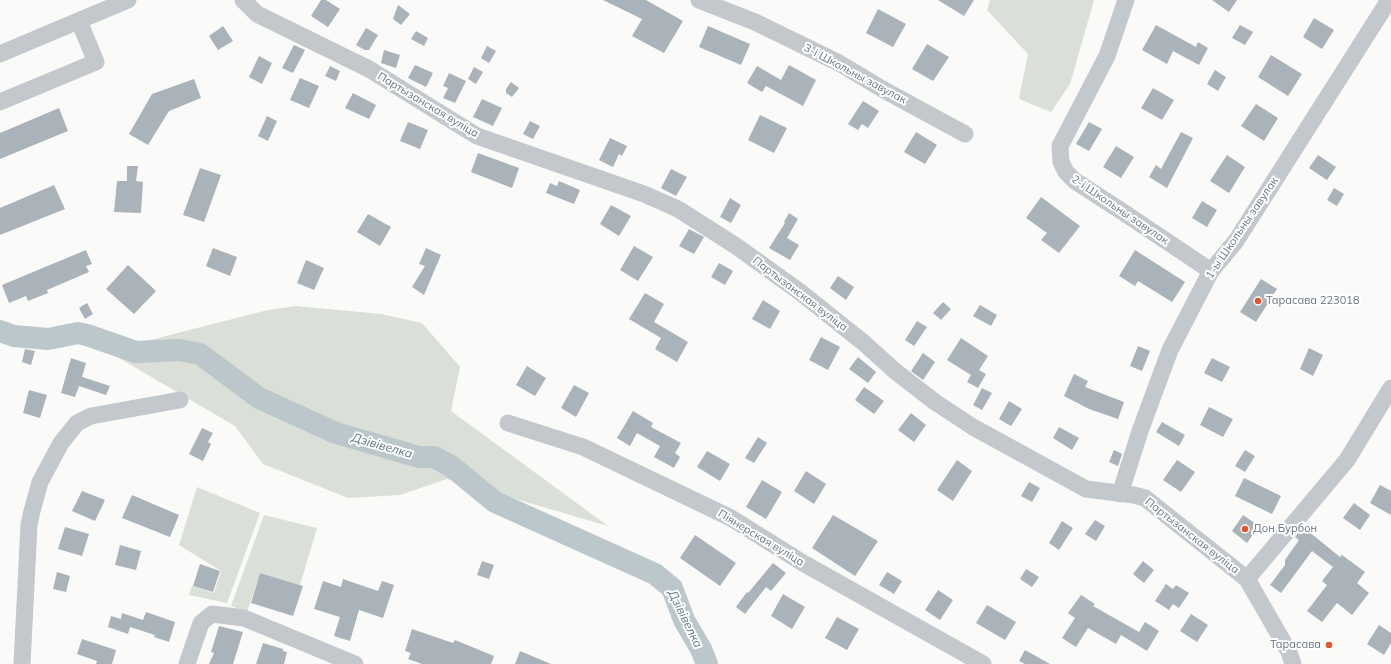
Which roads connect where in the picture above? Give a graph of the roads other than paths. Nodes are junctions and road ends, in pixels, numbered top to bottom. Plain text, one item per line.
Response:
1 (128, 0) edge
2 (243, 0) edge
3 (699, 0) edge
4 (1126, 0) edge
5 (1389, 0) edge
6 (79, 21) junction
7 (0, 54) edge
8 (0, 102) edge
9 (965, 134) dead end
10 (1211, 271) junction
11 (1391, 388) edge
12 (180, 400) dead end
13 (508, 423) dead end
14 (1120, 494) junction
15 (1247, 579) junction
16 (22, 664) edge
17 (187, 664) edge
18 (356, 664) edge
19 (983, 664) edge
20 (1293, 664) edge

1 - 6 street
2 - 14 street, Партызанская вуліца
3 - 9 street, 3-і Школьны завулак
4 - 10 street, 2-і Школьны завулак
5 - 10 street, 1-ы Школьны завулак
6 - 7 street
6 - 8 street
10 - 14 street, 1-ы Школьны завулак
11 - 15 street
12 - 16 street
13 - 19 street, Піянерская вуліца
14 - 15 street, Партызанская вуліца
15 - 20 street, Партызанская вуліца
17 - 18 street

